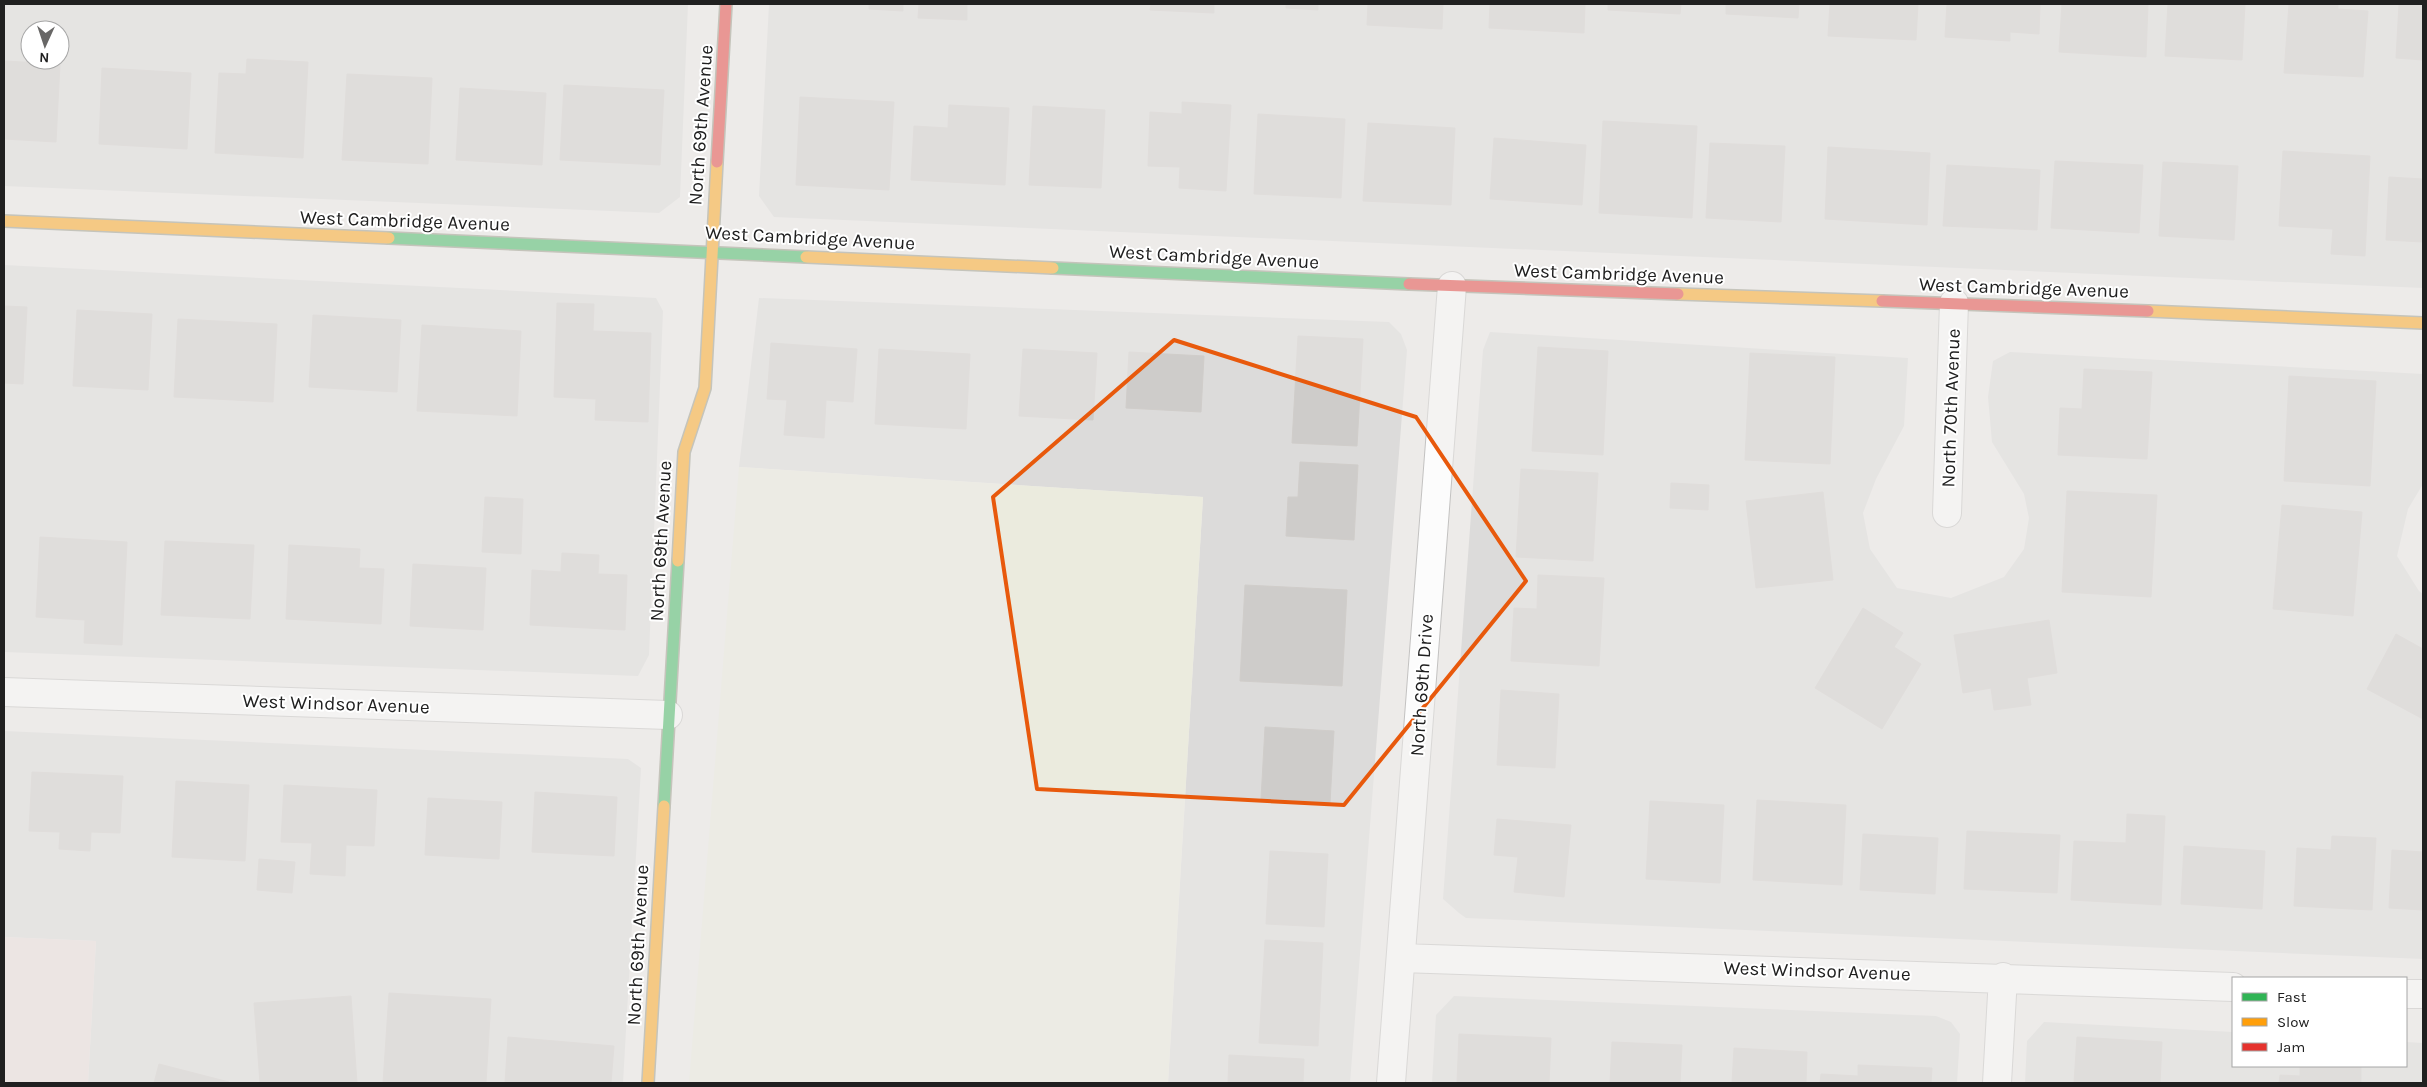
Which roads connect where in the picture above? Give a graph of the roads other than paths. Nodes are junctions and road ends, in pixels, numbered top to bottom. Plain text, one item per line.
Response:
1 (726, 4) edge
2 (4, 221) edge
3 (711, 251) junction
4 (1452, 286) junction
5 (1954, 303) junction
6 (2423, 323) edge
7 (1947, 513) dead end
8 (4, 692) edge
9 (668, 715) junction
10 (1401, 958) junction
11 (2003, 977) junction
12 (2232, 987) edge
13 (2407, 994) edge
14 (2423, 994) edge
15 (648, 1083) edge
16 (1392, 1083) edge
17 (1997, 1083) edge

1 - 3 street, North 69th Avenue
2 - 3 street, West Cambridge Avenue
3 - 4 street, West Cambridge Avenue
3 - 9 street, North 69th Avenue
4 - 5 street, West Cambridge Avenue
4 - 10 street, North 69th Drive
5 - 6 street, West Cambridge Avenue
5 - 7 street, North 70th Avenue
8 - 9 street, West Windsor Avenue
9 - 15 street, North 69th Avenue
10 - 11 street, West Windsor Avenue
10 - 16 street, North 69th Drive
11 - 12 street, West Windsor Avenue
11 - 17 street
13 - 14 street

